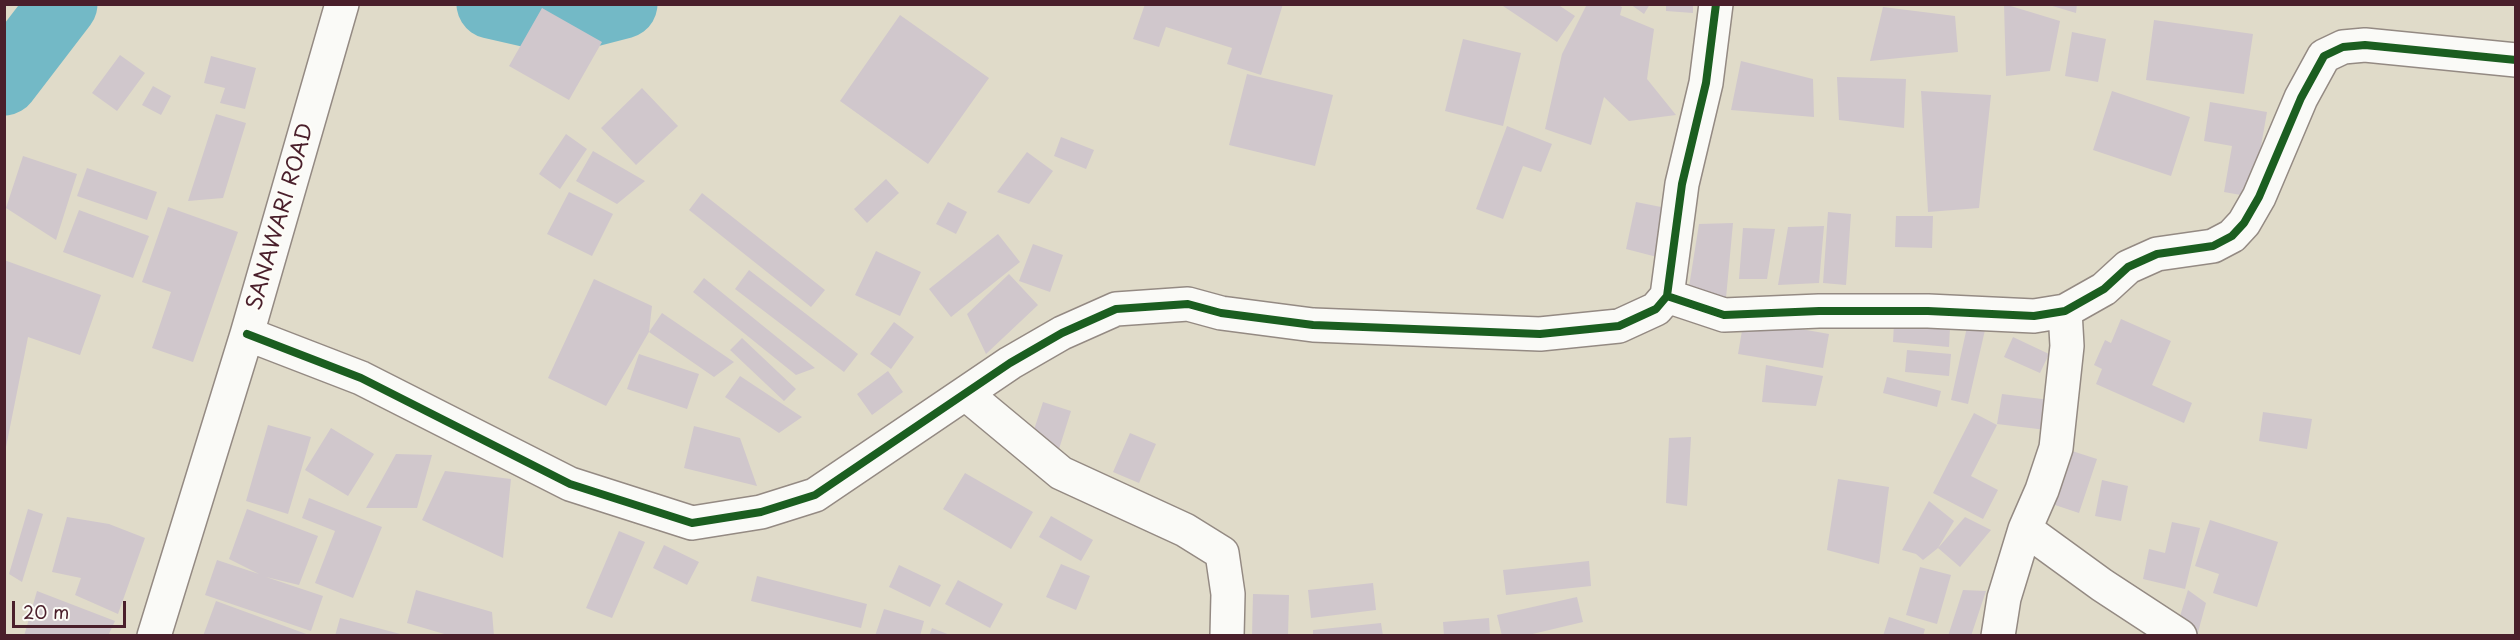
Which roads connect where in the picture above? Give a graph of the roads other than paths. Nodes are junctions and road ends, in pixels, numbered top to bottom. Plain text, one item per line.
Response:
1 (342, 4) edge
2 (1716, 4) edge
3 (2516, 60) edge
4 (1667, 296) junction
5 (2066, 311) junction
6 (247, 334) junction
7 (966, 394) junction
8 (2025, 529) junction
9 (154, 636) edge
10 (1227, 636) edge
11 (1998, 636) edge
12 (2180, 636) edge

1 - 6 street, SANAWARI ROAD
2 - 4 street
3 - 5 street
4 - 5 street
4 - 7 street
5 - 8 street
6 - 7 street
6 - 9 street, SANAWARI ROAD
7 - 10 street
8 - 11 street
8 - 12 street

